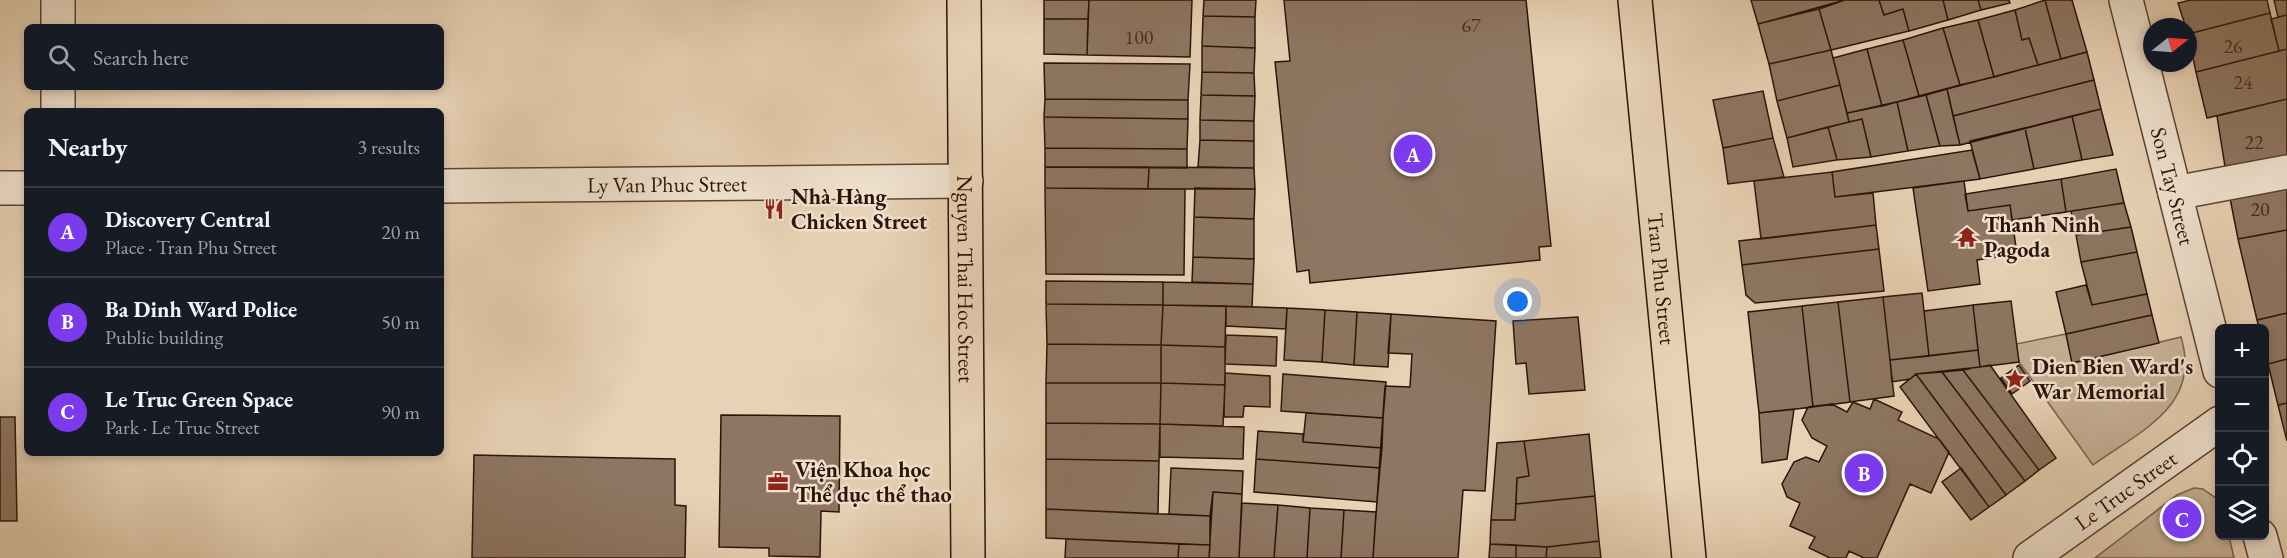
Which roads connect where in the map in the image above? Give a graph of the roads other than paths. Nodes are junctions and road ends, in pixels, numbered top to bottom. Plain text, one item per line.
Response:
1 (58, 0) edge
2 (964, 0) edge
3 (1635, 0) edge
4 (2126, 0) edge
5 (58, 24) edge
6 (58, 90) edge
7 (58, 108) edge
8 (2287, 172) edge
9 (966, 181) junction
10 (444, 186) edge
11 (0, 188) edge
12 (24, 188) edge
13 (2175, 193) junction
14 (2215, 351) edge
15 (2215, 427) edge
16 (2261, 540) edge
17 (968, 558) edge
18 (1689, 558) edge
19 (2030, 558) edge
20 (2266, 558) edge

1 - 5 street
2 - 9 main road, Nguyen Thai Hoc Street
3 - 18 main road, Tran Phu Street
4 - 13 street, Son Tay Street
6 - 7 street
8 - 13 street
9 - 10 street, Ly Van Phuc Street
9 - 17 main road, Nguyen Thai Hoc Street
11 - 12 street
13 - 14 street, Son Tay Street
15 - 19 street, Le Truc Street
16 - 20 street

